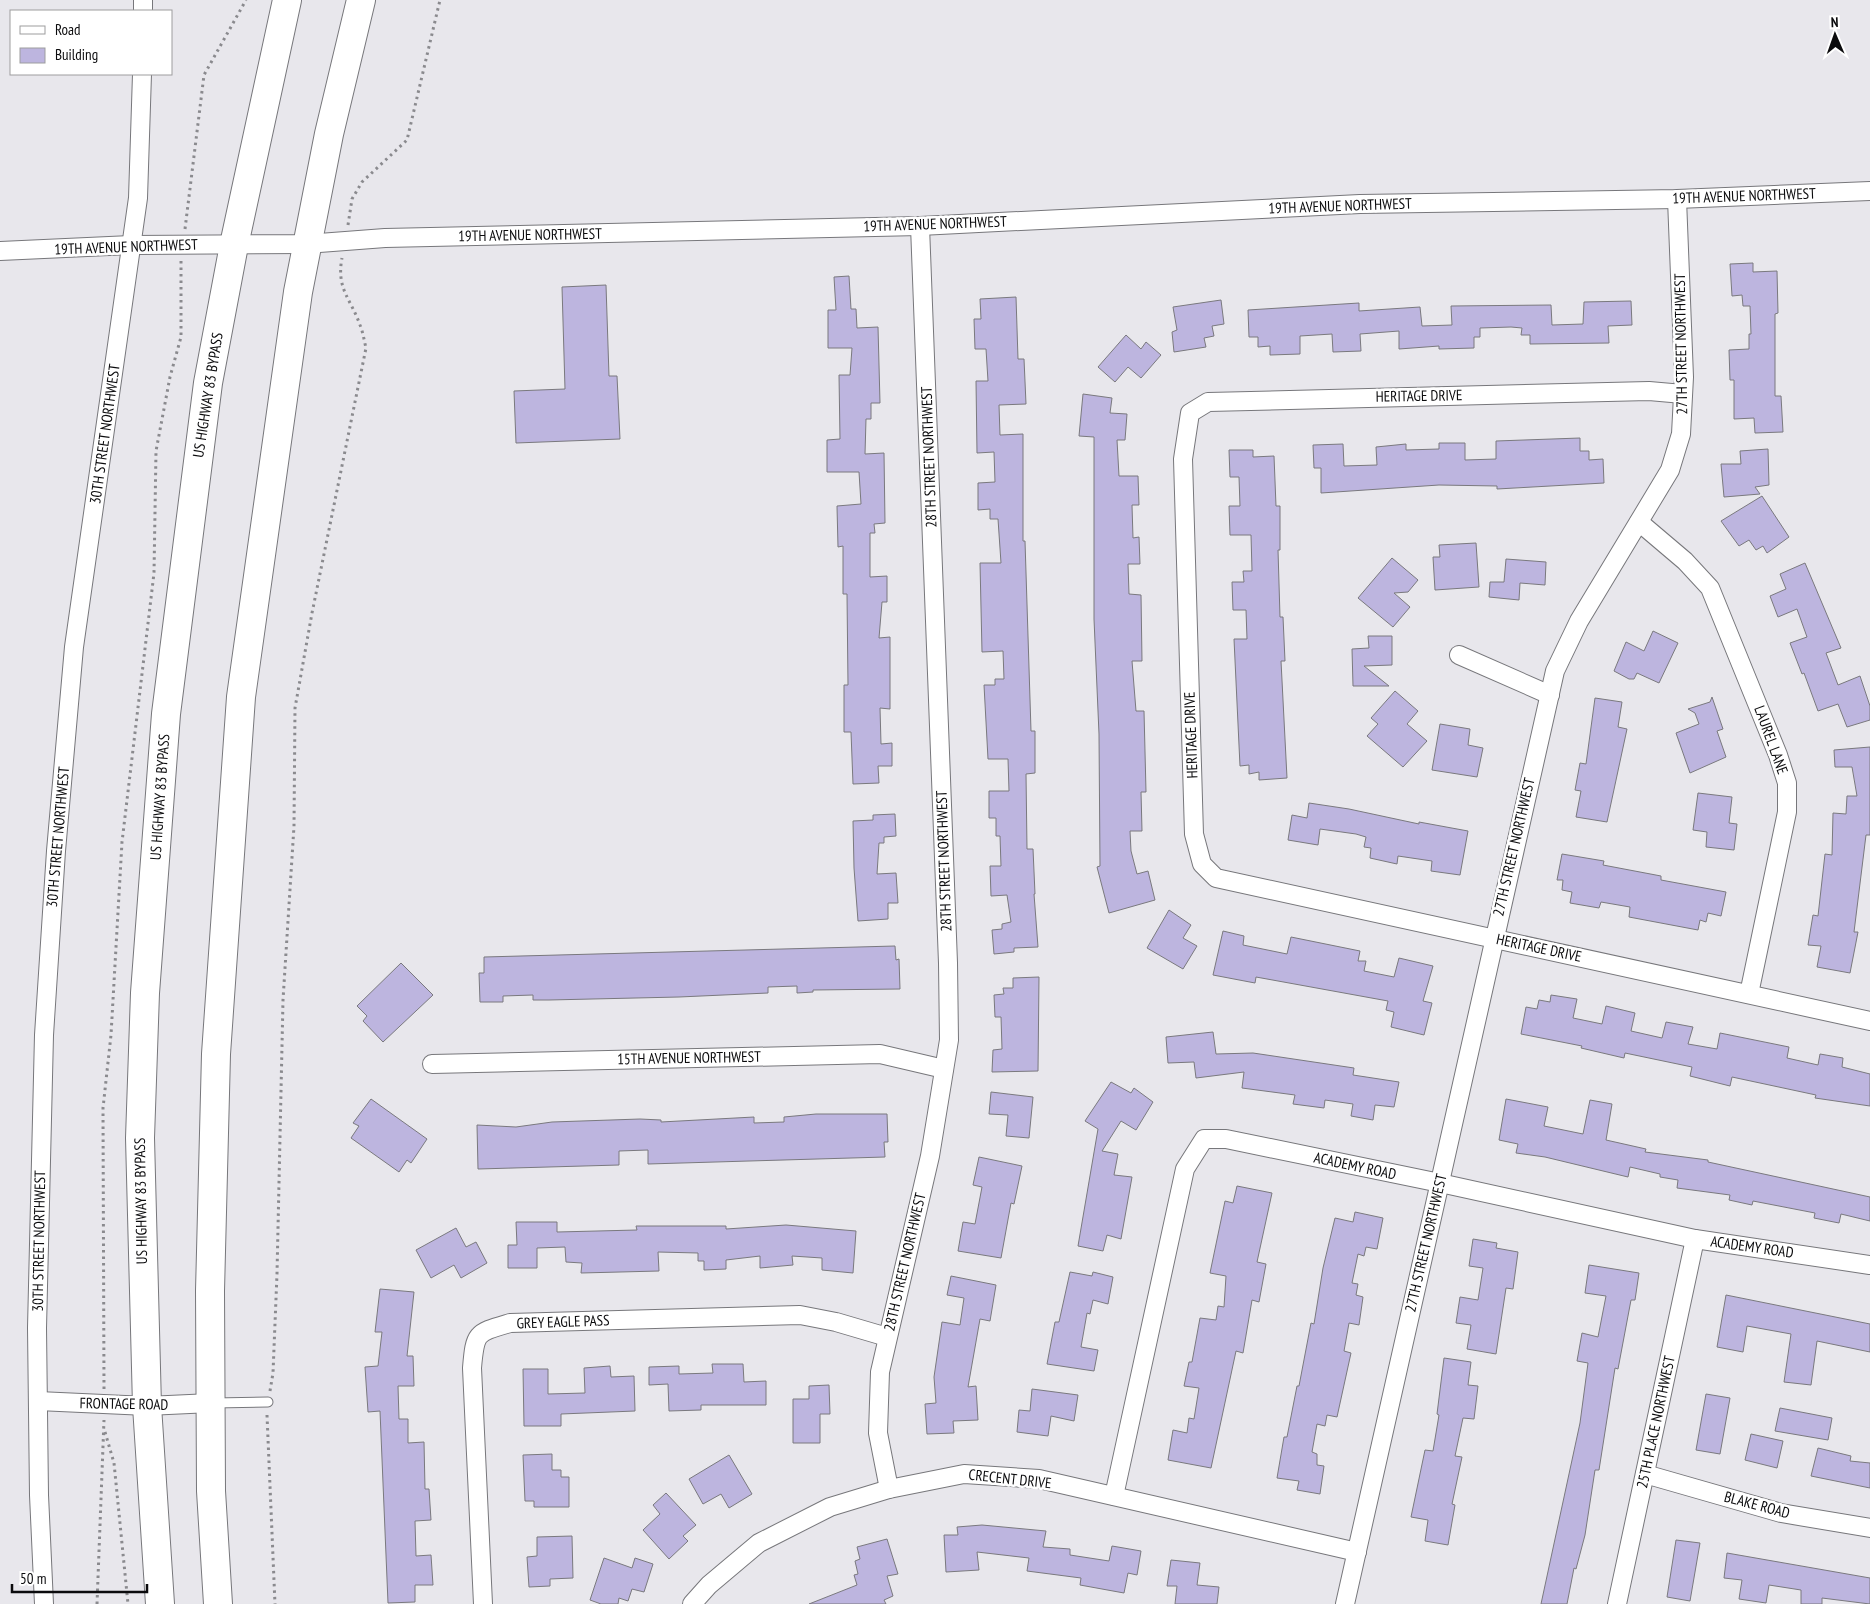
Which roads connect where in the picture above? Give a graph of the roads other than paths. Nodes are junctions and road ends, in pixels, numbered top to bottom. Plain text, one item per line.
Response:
1 (287, 0) edge
2 (361, 0) edge
3 (142, 75) edge
4 (1870, 191) edge
5 (1677, 199) junction
6 (920, 226) junction
7 (306, 244) junction
8 (131, 245) junction
9 (234, 245) junction
10 (0, 252) edge
11 (1683, 394) junction
12 (1639, 522) junction
13 (1459, 656) dead end
14 (1550, 695) junction
15 (1494, 939) junction
16 (1749, 994) junction
17 (1870, 1020) edge
18 (432, 1064) dead end
19 (944, 1069) junction
20 (1440, 1183) junction
21 (1695, 1239) junction
22 (1870, 1265) edge
23 (888, 1337) junction
24 (38, 1401) junction
25 (268, 1402) road end
26 (211, 1403) junction
27 (147, 1406) junction
28 (1645, 1474) junction
29 (889, 1489) junction
30 (1114, 1496) junction
31 (1870, 1528) edge
32 (1357, 1552) junction
33 (44, 1604) edge
34 (160, 1604) edge
35 (218, 1604) edge
36 (482, 1604) edge
37 (692, 1604) edge
38 (1345, 1604) edge
39 (1617, 1604) edge

1 - 9 highway, US HIGHWAY 83 BYPASS
2 - 7 highway
3 - 8 street, 30TH STREET NORTHWEST
4 - 5 street, 19TH AVENUE NORTHWEST
5 - 6 street, 19TH AVENUE NORTHWEST
5 - 11 street, 27TH STREET NORTHWEST
6 - 7 street, 19TH AVENUE NORTHWEST
6 - 19 street, 28TH STREET NORTHWEST
7 - 9 street, 19TH AVENUE NORTHWEST
7 - 26 highway
8 - 9 street, 19TH AVENUE NORTHWEST
8 - 10 street, 19TH AVENUE NORTHWEST
8 - 24 street, 30TH STREET NORTHWEST
9 - 27 highway, US HIGHWAY 83 BYPASS
11 - 12 street, 27TH STREET NORTHWEST
11 - 15 street, HERITAGE DRIVE
12 - 14 street, 27TH STREET NORTHWEST
12 - 16 street, LAUREL LANE
13 - 14 street
14 - 15 street, 27TH STREET NORTHWEST
15 - 16 street, HERITAGE DRIVE
15 - 20 street, 27TH STREET NORTHWEST
16 - 17 street, HERITAGE DRIVE
18 - 19 street, 15TH AVENUE NORTHWEST
19 - 23 street, 28TH STREET NORTHWEST
20 - 21 street, ACADEMY ROAD
20 - 30 street, ACADEMY ROAD
20 - 32 street, 27TH STREET NORTHWEST
21 - 22 street, ACADEMY ROAD
21 - 28 street, 25TH PLACE NORTHWEST
23 - 29 street, 28TH STREET NORTHWEST
23 - 36 street, GREY EAGLE PASS
24 - 27 street, FRONTAGE ROAD
24 - 33 street, 30TH STREET NORTHWEST
25 - 26 lane
26 - 27 street, FRONTAGE ROAD
26 - 35 highway
27 - 34 highway, US HIGHWAY 83 BYPASS
28 - 31 street, BLAKE ROAD
28 - 39 street, 25TH PLACE NORTHWEST
29 - 30 street, CRECENT DRIVE
29 - 37 street, CRECENT DRIVE
30 - 32 street, CRECENT DRIVE
32 - 38 street, 27TH STREET NORTHWEST

